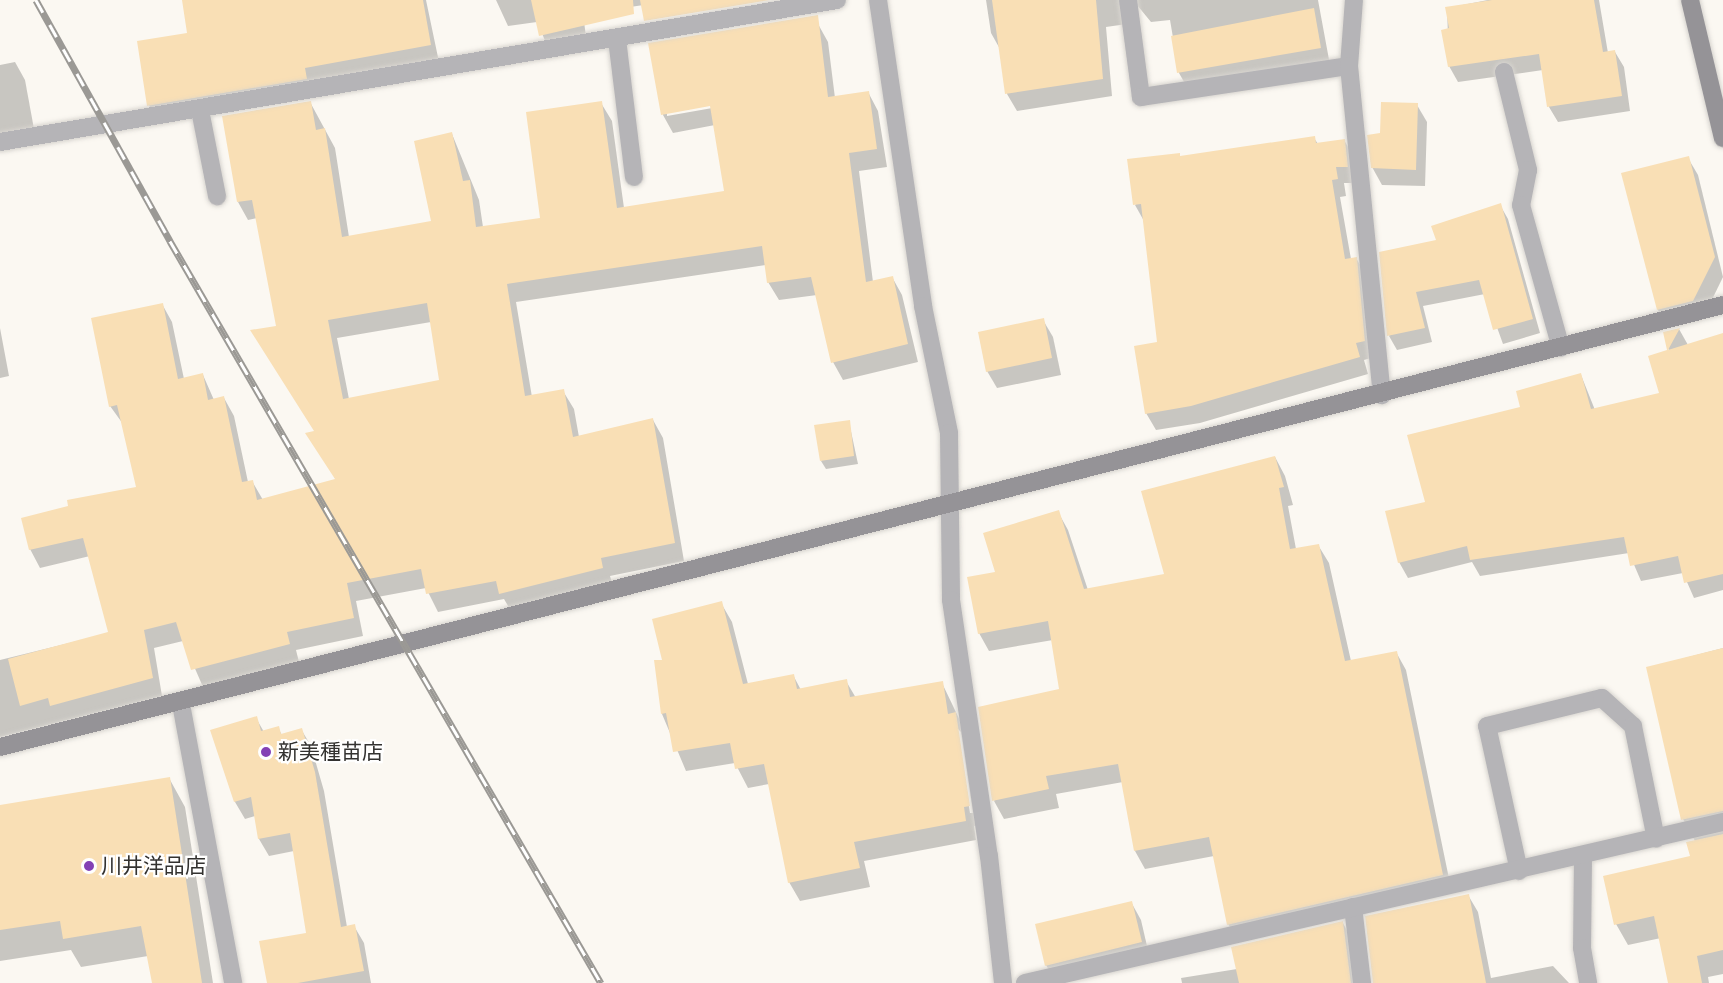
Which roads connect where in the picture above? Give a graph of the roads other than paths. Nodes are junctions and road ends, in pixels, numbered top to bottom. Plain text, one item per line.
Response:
1 (837, 0) edge
2 (878, 0) edge
3 (1128, 0) edge
4 (1354, 0) edge
5 (1690, 0) edge
6 (617, 39) junction
7 (1349, 66) junction
8 (1504, 72) dead end
9 (200, 110) junction
10 (1723, 138) edge
11 (0, 142) edge
12 (634, 177) dead end
13 (217, 196) dead end
14 (1723, 305) edge
15 (1561, 348) junction
16 (1382, 395) junction
17 (952, 501) junction
18 (181, 704) junction
19 (0, 747) edge
20 (1723, 822) edge
21 (1656, 839) junction
22 (1583, 857) junction
23 (1519, 871) junction
24 (1353, 906) junction
25 (233, 983) edge
26 (1003, 983) edge
27 (1025, 983) edge
28 (1362, 983) edge
29 (1587, 983) edge

1 - 6 street
2 - 17 street
3 - 7 street
4 - 7 street
5 - 10 street
6 - 9 street
6 - 12 street
7 - 16 street
8 - 15 street
9 - 11 street
9 - 13 street
14 - 15 street
15 - 16 street
16 - 17 street
17 - 18 street
17 - 26 street
18 - 19 street
18 - 25 street
20 - 21 street
21 - 22 street
21 - 23 street
22 - 23 street
22 - 29 street
23 - 24 street
24 - 27 street
24 - 28 street

